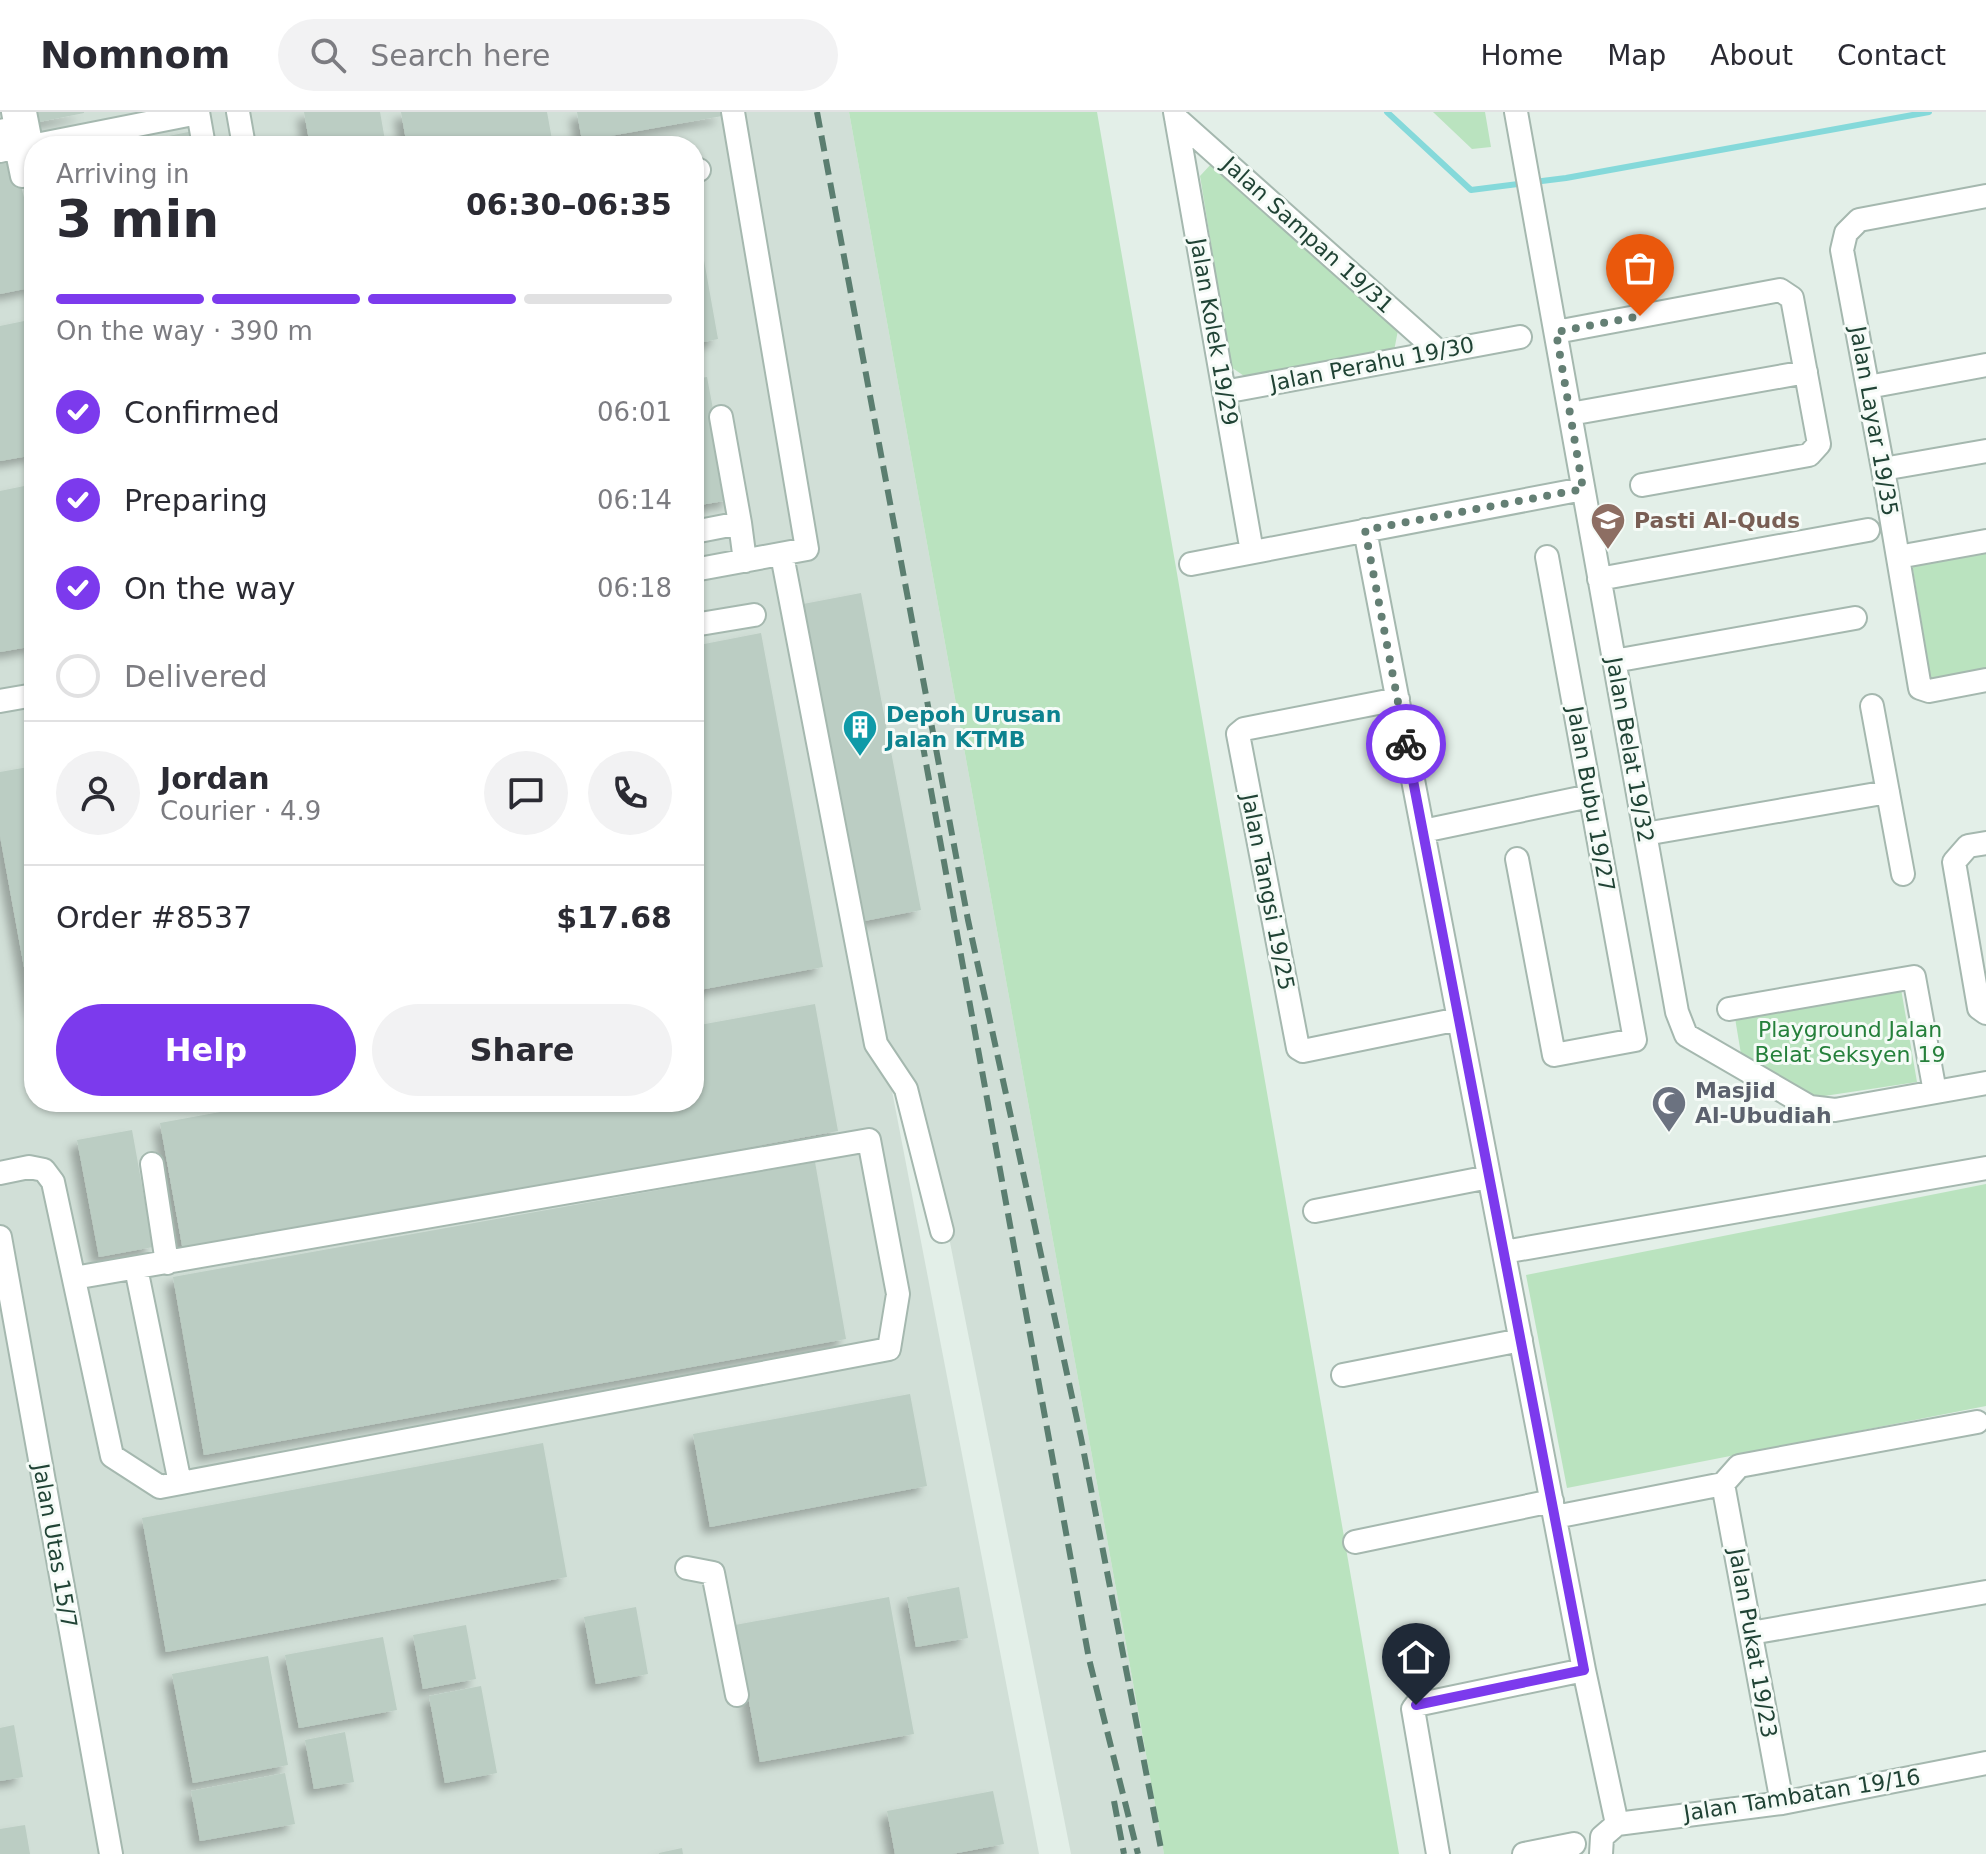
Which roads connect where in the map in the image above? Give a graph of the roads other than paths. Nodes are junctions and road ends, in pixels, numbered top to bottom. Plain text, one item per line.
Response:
1 (13, 112) edge
2 (25, 112) edge
3 (238, 112) edge
4 (733, 112) edge
5 (1516, 112) edge
6 (198, 113) edge
7 (1176, 115) edge
8 (0, 131) edge
9 (27, 136) edge
10 (117, 136) edge
11 (202, 136) edge
12 (242, 136) edge
13 (0, 151) edge
14 (24, 156) edge
15 (1986, 196) edge
16 (1556, 332) junction
17 (1520, 337) dead end
18 (1439, 352) junction
19 (1986, 365) edge
20 (1806, 372) junction
21 (1868, 387) junction
22 (1224, 392) junction
23 (1570, 414) junction
24 (721, 417) dead end
25 (1986, 451) edge
26 (1883, 469) junction
27 (1642, 485) dead end
28 (1583, 489) junction
29 (740, 523) junction
30 (704, 530) edge
31 (1365, 530) junction
32 (1868, 530) dead end
33 (1986, 541) edge
34 (1252, 552) junction
35 (782, 555) junction
36 (1547, 557) dead end
37 (1898, 557) junction
38 (745, 561) junction
39 (1191, 564) dead end
40 (704, 568) edge
41 (1599, 579) junction
42 (754, 615) dead end
43 (1855, 618) dead end
44 (704, 623) edge
45 (1614, 661) junction
46 (1986, 680) edge
47 (24, 697) edge
48 (1398, 699) junction
49 (0, 701) edge
50 (1872, 706) dead end
51 (1888, 792) junction
52 (1590, 796) junction
53 (1423, 831) junction
54 (1645, 834) junction
55 (1986, 843) edge
56 (1517, 859) dead end
57 (1903, 874) dead end
58 (1729, 1009) dead end
59 (1986, 1013) edge
60 (1459, 1019) junction
61 (1986, 1083) edge
62 (1935, 1092) junction
63 (152, 1164) dead end
64 (1986, 1168) edge
65 (0, 1173) edge
66 (1489, 1177) junction
67 (1315, 1211) dead end
68 (942, 1231) dead end
69 (0, 1237) edge
70 (1504, 1252) junction
71 (167, 1263) junction
72 (136, 1268) junction
73 (74, 1278) junction
74 (1521, 1340) junction
75 (1343, 1375) dead end
76 (1977, 1422) dead end
77 (180, 1483) junction
78 (1723, 1484) junction
79 (1553, 1509) junction
80 (1355, 1542) dead end
81 (687, 1568) dead end
82 (1986, 1592) edge
83 (1751, 1633) junction
84 (1584, 1670) junction
85 (737, 1695) dead end
86 (1986, 1763) edge
87 (1782, 1803) junction
88 (1617, 1824) junction
89 (1574, 1844) dead end
90 (111, 1854) edge
91 (1438, 1854) edge
92 (1524, 1854) edge
93 (1601, 1854) edge

1 - 8 street
2 - 9 street
3 - 12 street
4 - 35 street
5 - 16 street, Jalan Belat 19/32
6 - 10 street
6 - 11 street
7 - 18 street, Jalan Sampan 19/31
7 - 22 street, Jalan Kolek 19/29
13 - 14 street
15 - 21 street, Jalan Layar 19/35
16 - 20 street
16 - 23 street, Jalan Belat 19/32
17 - 18 street, Jalan Perahu 19/30
18 - 22 street, Jalan Perahu 19/30
19 - 21 street
20 - 23 street
20 - 27 street
21 - 26 street, Jalan Layar 19/35
22 - 34 street, Jalan Kolek 19/29
23 - 28 street, Jalan Belat 19/32
24 - 29 street
25 - 26 street
26 - 37 street, Jalan Layar 19/35
28 - 31 street
28 - 41 street, Jalan Belat 19/32
29 - 30 street
29 - 38 street
31 - 34 street
31 - 48 street
32 - 41 street
33 - 37 street
34 - 39 street
35 - 38 street
35 - 68 street
36 - 52 street, Jalan Bubu 19/27
37 - 46 street, Jalan Layar 19/35
38 - 40 street
41 - 45 street, Jalan Belat 19/32
42 - 44 street
43 - 45 street
45 - 54 street, Jalan Belat 19/32
47 - 49 street
48 - 53 street
48 - 60 street, Jalan Tangsi 19/25
50 - 51 street
51 - 54 street
51 - 57 street
52 - 53 street
52 - 56 street, Jalan Bubu 19/27
53 - 60 street
54 - 62 street, Jalan Belat 19/32
55 - 59 street
58 - 62 street
60 - 66 street
61 - 62 street, Jalan Belat 19/32
63 - 71 street
64 - 70 street
65 - 73 street
66 - 67 street
66 - 70 street
69 - 90 street, Jalan Utas 15/7
70 - 74 street
71 - 72 street
71 - 77 street
72 - 73 street
72 - 77 street
73 - 77 street
74 - 75 street
74 - 79 street
76 - 78 street
78 - 79 street
78 - 83 street, Jalan Pukat 19/23
79 - 80 street
79 - 84 street
81 - 85 street
82 - 83 street
83 - 87 street, Jalan Pukat 19/23
84 - 88 street
84 - 91 street
86 - 87 street, Jalan Tambatan 19/16
87 - 88 street, Jalan Tambatan 19/16
88 - 93 street
89 - 92 street

